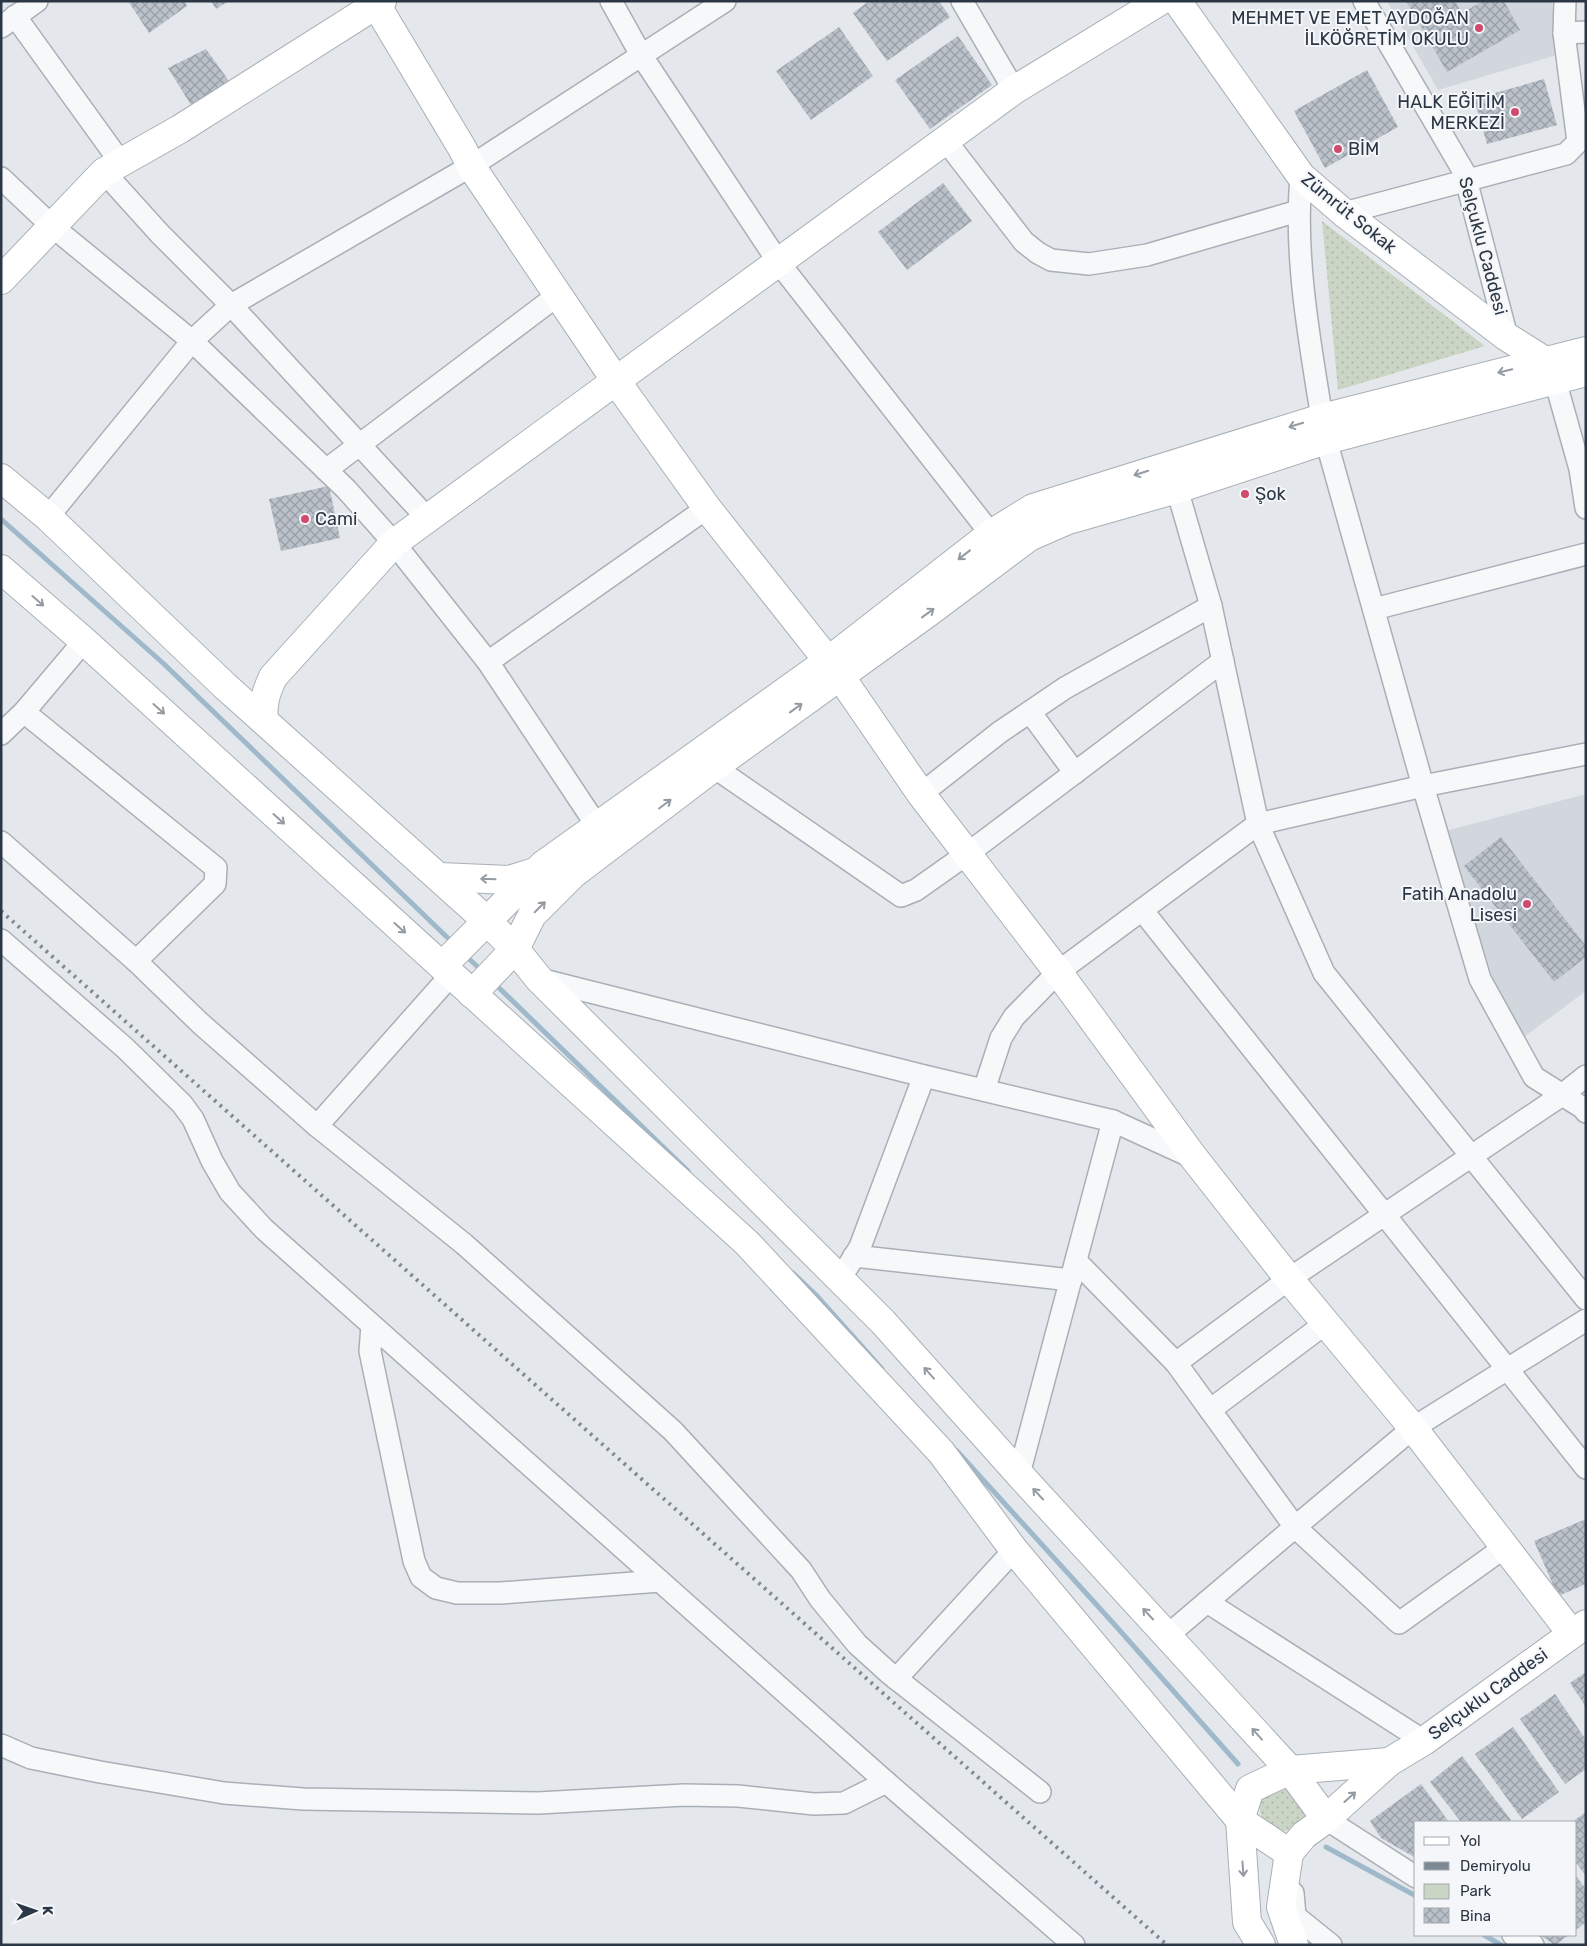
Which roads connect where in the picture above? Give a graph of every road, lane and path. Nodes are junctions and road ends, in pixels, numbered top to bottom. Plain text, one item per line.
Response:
1 (37, 1) edge
2 (612, 1) edge
3 (724, 1) edge
4 (962, 1) edge
5 (1160, 1) edge
6 (1177, 1) edge
7 (1364, 1) edge
8 (1565, 1) edge
9 (378, 2) edge
10 (8, 22) edge
11 (1586, 32) edge
12 (1564, 33) junction
13 (642, 55) junction
14 (1014, 90) junction
15 (946, 141) junction
16 (471, 166) junction
17 (112, 167) junction
18 (1301, 176) junction
19 (1, 178) edge
20 (1466, 181) junction
21 (1298, 211) junction
22 (1344, 213) junction
23 (54, 227) junction
24 (779, 263) junction
25 (1, 280) edge
26 (558, 295) junction
27 (231, 305) junction
28 (1507, 337) junction
29 (192, 341) junction
30 (1586, 351) edge
31 (1550, 370) junction
32 (1586, 372) edge
33 (616, 381) junction
34 (1324, 429) junction
35 (359, 445) junction
36 (326, 470) junction
37 (1175, 476) junction
38 (1, 478) edge
39 (707, 508) junction
40 (1586, 508) edge
41 (48, 517) junction
42 (427, 518) junction
43 (991, 534) junction
44 (394, 543) junction
45 (1586, 554) edge
46 (1, 569) edge
47 (1211, 606) junction
48 (1374, 609) junction
49 (84, 641) junction
50 (488, 662) junction
51 (1223, 662) junction
52 (834, 668) junction
53 (273, 677) junction
54 (225, 686) junction
55 (24, 712) junction
56 (1030, 712) junction
57 (264, 721) junction
58 (1, 734) edge
59 (1586, 754) edge
60 (714, 768) junction
61 (1075, 773) junction
62 (1423, 786) junction
63 (921, 794) junction
64 (1258, 824) junction
65 (597, 826) junction
66 (1, 842) edge
67 (968, 854) junction
68 (535, 872) junction
69 (440, 877) junction
70 (1142, 910) junction
71 (482, 925) junction
72 (1, 940) edge
73 (510, 954) junction
74 (136, 961) junction
75 (448, 966) junction
76 (1058, 972) junction
77 (539, 979) junction
78 (476, 989) junction
79 (924, 1076) junction
80 (1586, 1076) edge
81 (984, 1090) junction
82 (1562, 1095) junction
83 (1586, 1112) edge
84 (1113, 1121) junction
85 (317, 1126) junction
86 (1471, 1156) junction
87 (1194, 1158) junction
88 (1384, 1215) junction
89 (854, 1256) junction
90 (1073, 1271) junction
91 (840, 1279) junction
92 (1289, 1279) junction
93 (1586, 1299) edge
94 (1586, 1320) edge
95 (1326, 1323) junction
96 (372, 1326) junction
97 (1176, 1363) junction
98 (1508, 1369) junction
99 (1210, 1410) junction
100 (1413, 1428) junction
101 (1586, 1468) edge
102 (1019, 1474) junction
103 (1295, 1527) junction
104 (1505, 1547) junction
105 (1014, 1550) junction
106 (660, 1581) junction
107 (1207, 1602) junction
108 (1579, 1629) edge
109 (1168, 1635) junction
110 (896, 1679) junction
111 (1424, 1741) junction
112 (1, 1745) edge
113 (1388, 1762) junction
114 (1290, 1770) junction
115 (886, 1782) junction
116 (1040, 1792) dead end
117 (1326, 1819) junction
118 (1240, 1820) junction
119 (1289, 1853) junction
120 (1414, 1876) edge
121 (1515, 1936) edge
122 (1074, 1945) edge
123 (1261, 1945) edge
124 (1294, 1945) edge
125 (1331, 1945) edge
126 (1533, 1945) edge

1 - 10 street
2 - 13 street
3 - 13 street
4 - 14 street
5 - 14 street
6 - 18 street, Zümrüt Sokak
7 - 20 street, Selçuklu Caddesi
8 - 12 street
9 - 16 street
9 - 17 street
10 - 17 street
11 - 12 street
12 - 20 street
13 - 16 street
13 - 24 street
14 - 15 street
15 - 21 street
15 - 24 street
16 - 26 street
16 - 27 street
17 - 23 street
17 - 27 street
18 - 21 street
18 - 22 street, Zümrüt Sokak
19 - 23 street
20 - 22 street
20 - 28 street, Selçuklu Caddesi
21 - 34 street
22 - 28 street, Zümrüt Sokak
23 - 25 street
23 - 29 street
24 - 33 street
24 - 43 street
26 - 33 street
26 - 35 street
27 - 29 street
27 - 35 street
28 - 31 street, Zümrüt Sokak
29 - 36 street
29 - 41 street
30 - 31 street
31 - 32 street
31 - 34 street
31 - 40 street
33 - 39 street
33 - 42 street
34 - 37 street
34 - 48 street
35 - 36 street
35 - 42 street
36 - 44 street
37 -> 43 street
37 - 47 street
52 -> 37 street
38 - 41 street
39 - 50 street
39 - 52 street
41 - 54 street
42 - 44 street
43 -> 52 street
44 - 50 street
44 - 53 street
45 - 48 street
46 -> 49 street
47 - 51 street
47 - 56 street
48 - 62 street
49 - 55 street
49 -> 75 street
50 - 65 street
51 - 61 street
51 - 64 street
60 -> 52 street
52 - 63 street
52 - 65 street
53 - 54 street
53 - 57 street
54 - 57 street
55 - 58 street
55 - 74 street
56 - 61 street
56 - 63 street
57 - 69 street
59 - 62 street
60 - 67 street
73 -> 60 street
61 - 67 street
62 - 64 street
62 - 82 street
63 - 67 street
64 - 70 street
64 - 86 street
65 - 68 street
66 - 74 street
67 - 76 street
68 -> 69 street
68 - 71 street
69 - 71 street
70 - 76 street
70 - 88 street
71 - 73 street
71 - 75 street
72 - 96 street
73 - 77 street
73 - 78 street
74 - 85 street
75 - 78 street
75 - 85 street
76 - 81 street
76 - 87 street
77 - 79 street
77 - 91 street
78 - 105 street
79 - 81 street
79 - 89 street
80 - 82 street
81 - 84 street
82 - 83 street
82 - 86 street
84 - 87 street
84 - 90 street
85 - 110 street
86 - 88 street
86 - 93 street
87 - 92 street
88 - 92 street
88 - 98 street
89 - 90 street
89 - 91 street
90 - 97 street
90 - 102 street
102 -> 91 street
92 - 95 street
92 - 97 street
94 - 98 street
95 - 99 street
95 - 100 street
96 - 106 street
96 - 106 street
97 - 99 street
98 - 100 street
98 - 101 street
99 - 103 street
100 - 103 street
100 - 104 street
109 -> 102 street
103 - 104 street
103 - 107 street
104 - 108 street
105 - 110 street
105 - 118 street
106 - 115 street
107 - 109 street
107 - 111 street
108 - 111 street, Selçuklu Caddesi
114 -> 109 street
110 - 116 street
111 - 113 street, Selçuklu Caddesi
112 - 115 street
113 - 114 street, Selçuklu Caddesi
117 -> 113 street, Selçuklu Caddesi
114 - 117 street
114 - 118 street
115 - 122 street
117 - 119 street, Selçuklu Caddesi
117 - 120 street
118 - 119 street
118 -> 123 street
119 - 124 street
119 - 125 street
121 - 126 street

